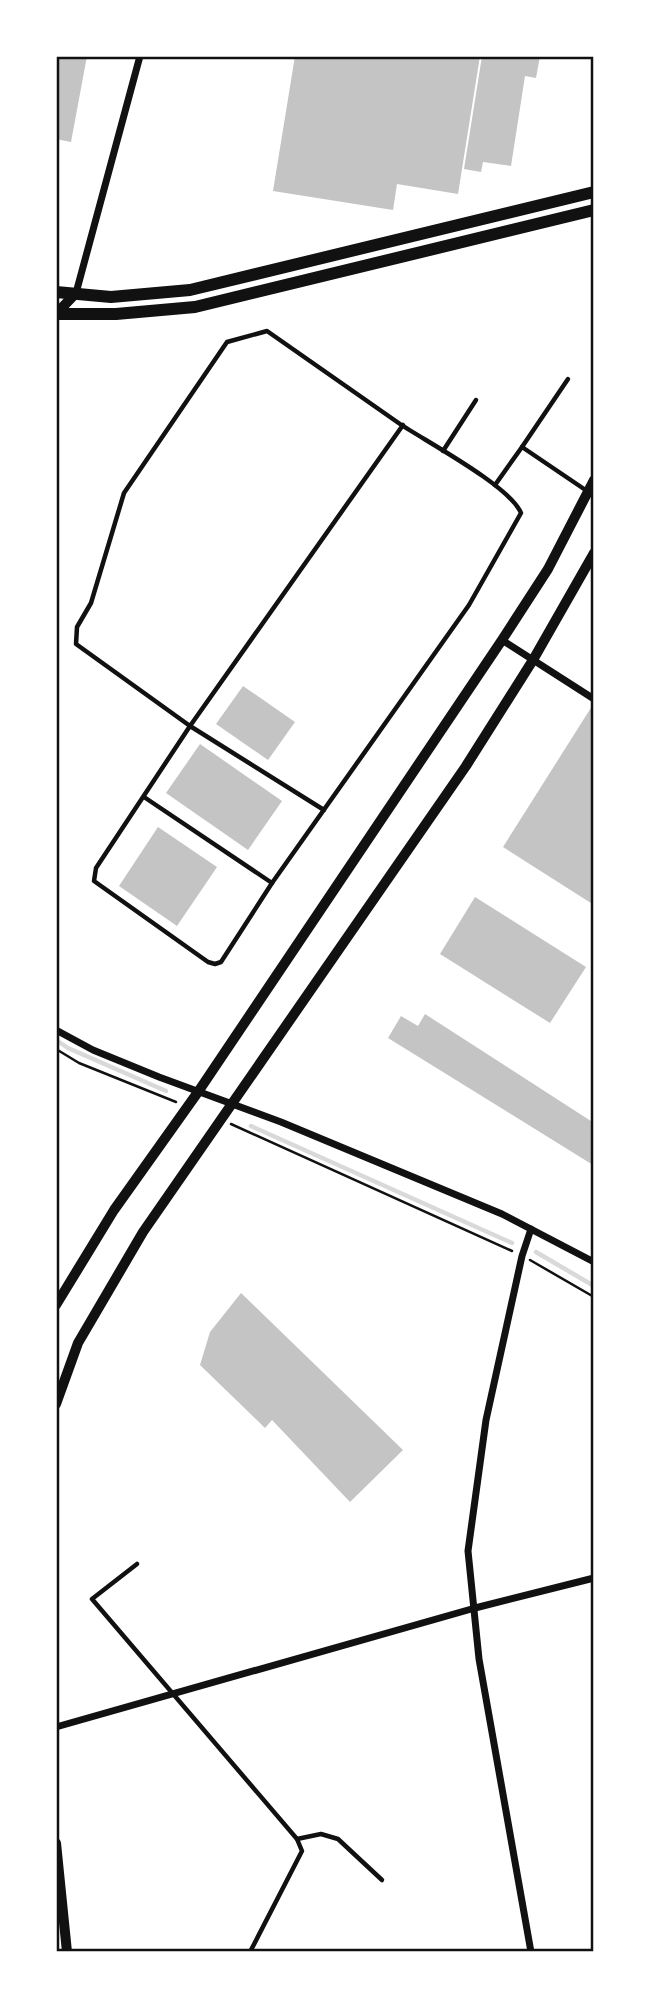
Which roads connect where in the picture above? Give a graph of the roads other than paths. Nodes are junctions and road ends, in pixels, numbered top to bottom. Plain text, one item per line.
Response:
1 (140, 56) edge
2 (594, 192) edge
3 (594, 210) edge
4 (56, 292) edge
5 (76, 293) junction
6 (56, 314) edge
7 (568, 379) dead end
8 (477, 400) dead end
9 (403, 425) junction
10 (522, 447) junction
11 (443, 451) junction
12 (594, 480) edge
13 (495, 485) junction
14 (588, 492) junction
15 (594, 553) edge
16 (502, 640) junction
17 (533, 660) junction
18 (594, 699) edge
19 (190, 726) junction
20 (144, 797) junction
21 (324, 810) junction
22 (272, 883) junction
23 (56, 1030) edge
24 (198, 1092) junction
25 (232, 1104) junction
26 (531, 1229) junction
27 (594, 1262) edge
28 (56, 1306) edge
29 (56, 1404) edge
30 (137, 1564) dead end
31 (594, 1578) edge
32 (475, 1608) junction
33 (175, 1694) junction
34 (56, 1727) edge
35 (297, 1839) junction
36 (56, 1843) edge
37 (382, 1880) dead end
38 (67, 1952) edge
39 (250, 1952) edge
40 (531, 1952) edge

1 - 5 street
2 - 5 main road
3 - 6 main road
4 - 5 main road
5 - 6 street
7 - 10 lane
8 - 11 lane
9 - 11 lane
9 - 19 lane
9 - 19 lane
10 - 13 lane
10 - 14 lane
11 - 13 lane
12 - 14 street
13 - 21 lane
14 - 16 street
15 - 17 street
16 - 17 street
16 - 24 street
17 - 18 street
17 - 25 street
19 - 20 lane
19 - 21 lane
20 - 22 lane
20 - 22 lane
21 - 22 lane
23 - 24 street
24 - 25 street
24 - 28 street
25 - 26 street
25 - 29 street
26 - 27 street
26 - 32 street
30 - 33 lane
31 - 32 street
32 - 33 street
32 - 40 street
33 - 34 street
33 - 35 lane
35 - 37 lane
35 - 39 lane
36 - 38 street

